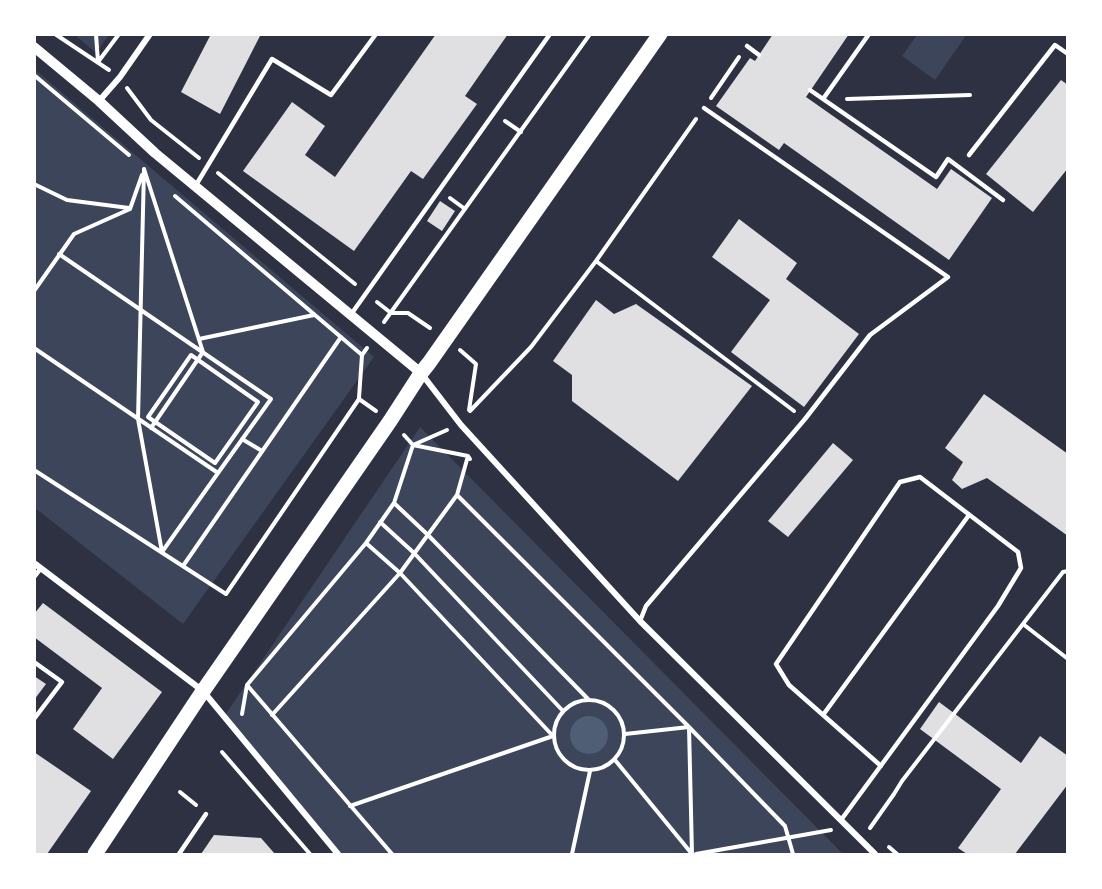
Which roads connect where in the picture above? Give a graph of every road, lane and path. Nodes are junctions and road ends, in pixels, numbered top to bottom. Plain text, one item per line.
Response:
1 (96, 34) edge
2 (119, 34) edge
3 (150, 34) edge
4 (376, 34) edge
5 (550, 34) edge
6 (590, 34) edge
7 (660, 34) edge
8 (869, 34) edge
9 (747, 46) joint
10 (34, 47) edge
11 (1068, 54) edge
12 (759, 55) dead end
13 (34, 75) edge
14 (810, 90) dead end
15 (970, 95) dead end
16 (824, 99) junction
17 (99, 101) junction
18 (704, 108) junction
19 (151, 120) dead end
20 (168, 134) junction
21 (156, 153) junction
22 (969, 155) dead end
23 (208, 165) junction
24 (144, 169) junction
25 (153, 176) dead end
26 (34, 184) edge
27 (196, 186) junction
28 (171, 192) dead end
29 (1003, 200) dead end
30 (130, 208) junction
31 (59, 254) junction
32 (596, 261) junction
33 (36, 284) edge
34 (34, 291) edge
35 (366, 293) junction
36 (140, 310) junction
37 (391, 313) junction
38 (315, 315) junction
39 (351, 315) junction
40 (375, 334) junction
41 (341, 337) junction
42 (199, 339) junction
43 (34, 348) edge
44 (203, 352) junction
45 (362, 355) junction
46 (198, 360) junction
47 (421, 373) junction
48 (359, 399) junction
49 (138, 419) junction
50 (805, 419) junction
51 (155, 421) junction
52 (390, 421) junction
53 (461, 425) junction
54 (151, 428) junction
55 (243, 439) junction
56 (412, 445) junction
57 (262, 451) junction
58 (468, 456) dead end
59 (34, 470) edge
60 (218, 473) junction
61 (457, 495) junction
62 (393, 503) junction
63 (969, 514) junction
64 (380, 522) junction
65 (428, 535) junction
66 (366, 543) junction
67 (162, 552) junction
68 (414, 553) junction
69 (34, 563) edge
70 (183, 566) junction
71 (41, 568) junction
72 (1068, 570) edge
73 (400, 573) junction
74 (34, 578) edge
75 (640, 621) junction
76 (1023, 624) junction
77 (1068, 659) edge
78 (34, 662) edge
79 (247, 685) junction
80 (203, 691) junction
81 (588, 699) junction
82 (563, 711) junction
83 (272, 715) junction
84 (823, 715) junction
85 (34, 719) edge
86 (689, 727) junction
87 (238, 734) junction
88 (625, 734) junction
89 (553, 736) junction
90 (222, 752) dead end
91 (615, 760) junction
92 (881, 766) junction
93 (590, 771) junction
94 (180, 792) dead end
95 (350, 806) junction
96 (851, 807) junction
97 (206, 814) joint
98 (841, 820) junction
99 (870, 828) junction
100 (833, 830) dead end
101 (877, 834) dead end
102 (789, 838) junction
103 (861, 840) junction
104 (884, 841) dead end
105 (95, 855) edge
106 (179, 855) edge
107 (310, 855) edge
108 (338, 855) edge
109 (392, 855) edge
110 (572, 855) edge
111 (693, 855) edge
112 (793, 855) edge
113 (875, 855) edge
114 (897, 855) edge

1 - 2 path
3 - 17 street
4 - 23 lane
5 - 35 lane
6 - 37 path
7 - 47 main road
8 - 16 lane
9 - 12 lane
9 - 18 path
10 - 17 street
11 - 22 lane
13 - 24 path
14 - 16 lane
15 - 16 path
16 - 29 lane
17 - 21 street
18 - 32 path
18 - 50 lane
19 - 20 path
20 - 21 path
20 - 23 path
21 - 24 path
21 - 27 street
23 - 27 lane
23 - 35 path
24 - 25 path
24 - 30 path
24 - 36 path
24 - 42 path
26 - 30 path
27 - 39 street
28 - 38 path
30 - 31 path
31 - 33 path
31 - 36 path
32 - 50 path
32 - 53 path
33 - 34 path
35 - 37 path
35 - 39 lane
36 - 44 path
36 - 49 path
37 - 40 path
38 - 41 path
38 - 42 path
39 - 40 street
40 - 45 path
40 - 47 street
41 - 45 path
41 - 57 path
42 - 44 path
43 - 49 path
44 - 46 path
44 - 55 path
45 - 48 path
46 - 51 path
46 - 51 path
46 - 51 path
47 - 52 main road
47 - 53 street
48 - 52 path
48 - 70 path
49 - 54 path
49 - 67 path
50 - 75 lane
51 - 54 path
52 - 56 path
52 - 80 main road
53 - 56 path
53 - 75 street
54 - 60 path
55 - 57 path
55 - 60 path
56 - 62 path
57 - 70 path
58 - 61 path
59 - 67 path
60 - 67 path
61 - 65 path
61 - 86 path
62 - 64 path
62 - 65 path
63 - 84 lane
63 - 84 lane
63 - 92 lane
64 - 66 path
64 - 68 path
65 - 68 path
65 - 81 path
66 - 73 path
66 - 79 path
67 - 70 path
68 - 73 path
68 - 82 path
69 - 71 street
71 - 74 lane
71 - 80 street
72 - 76 path
73 - 83 path
73 - 89 path
75 - 98 street
76 - 77 path
76 - 99 path
78 - 85 lane
79 - 83 path
79 - 87 path
80 - 87 street
80 - 105 main road
81 - 82 path
81 - 88 path
82 - 89 path
83 - 95 path
84 - 92 lane
86 - 88 path
86 - 102 path
86 - 111 path
87 - 108 street
88 - 91 path
89 - 93 path
89 - 95 path
90 - 107 path
91 - 93 path
91 - 111 path
92 - 96 lane
93 - 110 path
94 - 97 path
95 - 109 path
96 - 98 lane
96 - 99 path
97 - 106 lane
98 - 103 street
99 - 101 path
99 - 103 path
100 - 102 path
102 - 111 path
102 - 112 path
103 - 113 street
104 - 114 path

